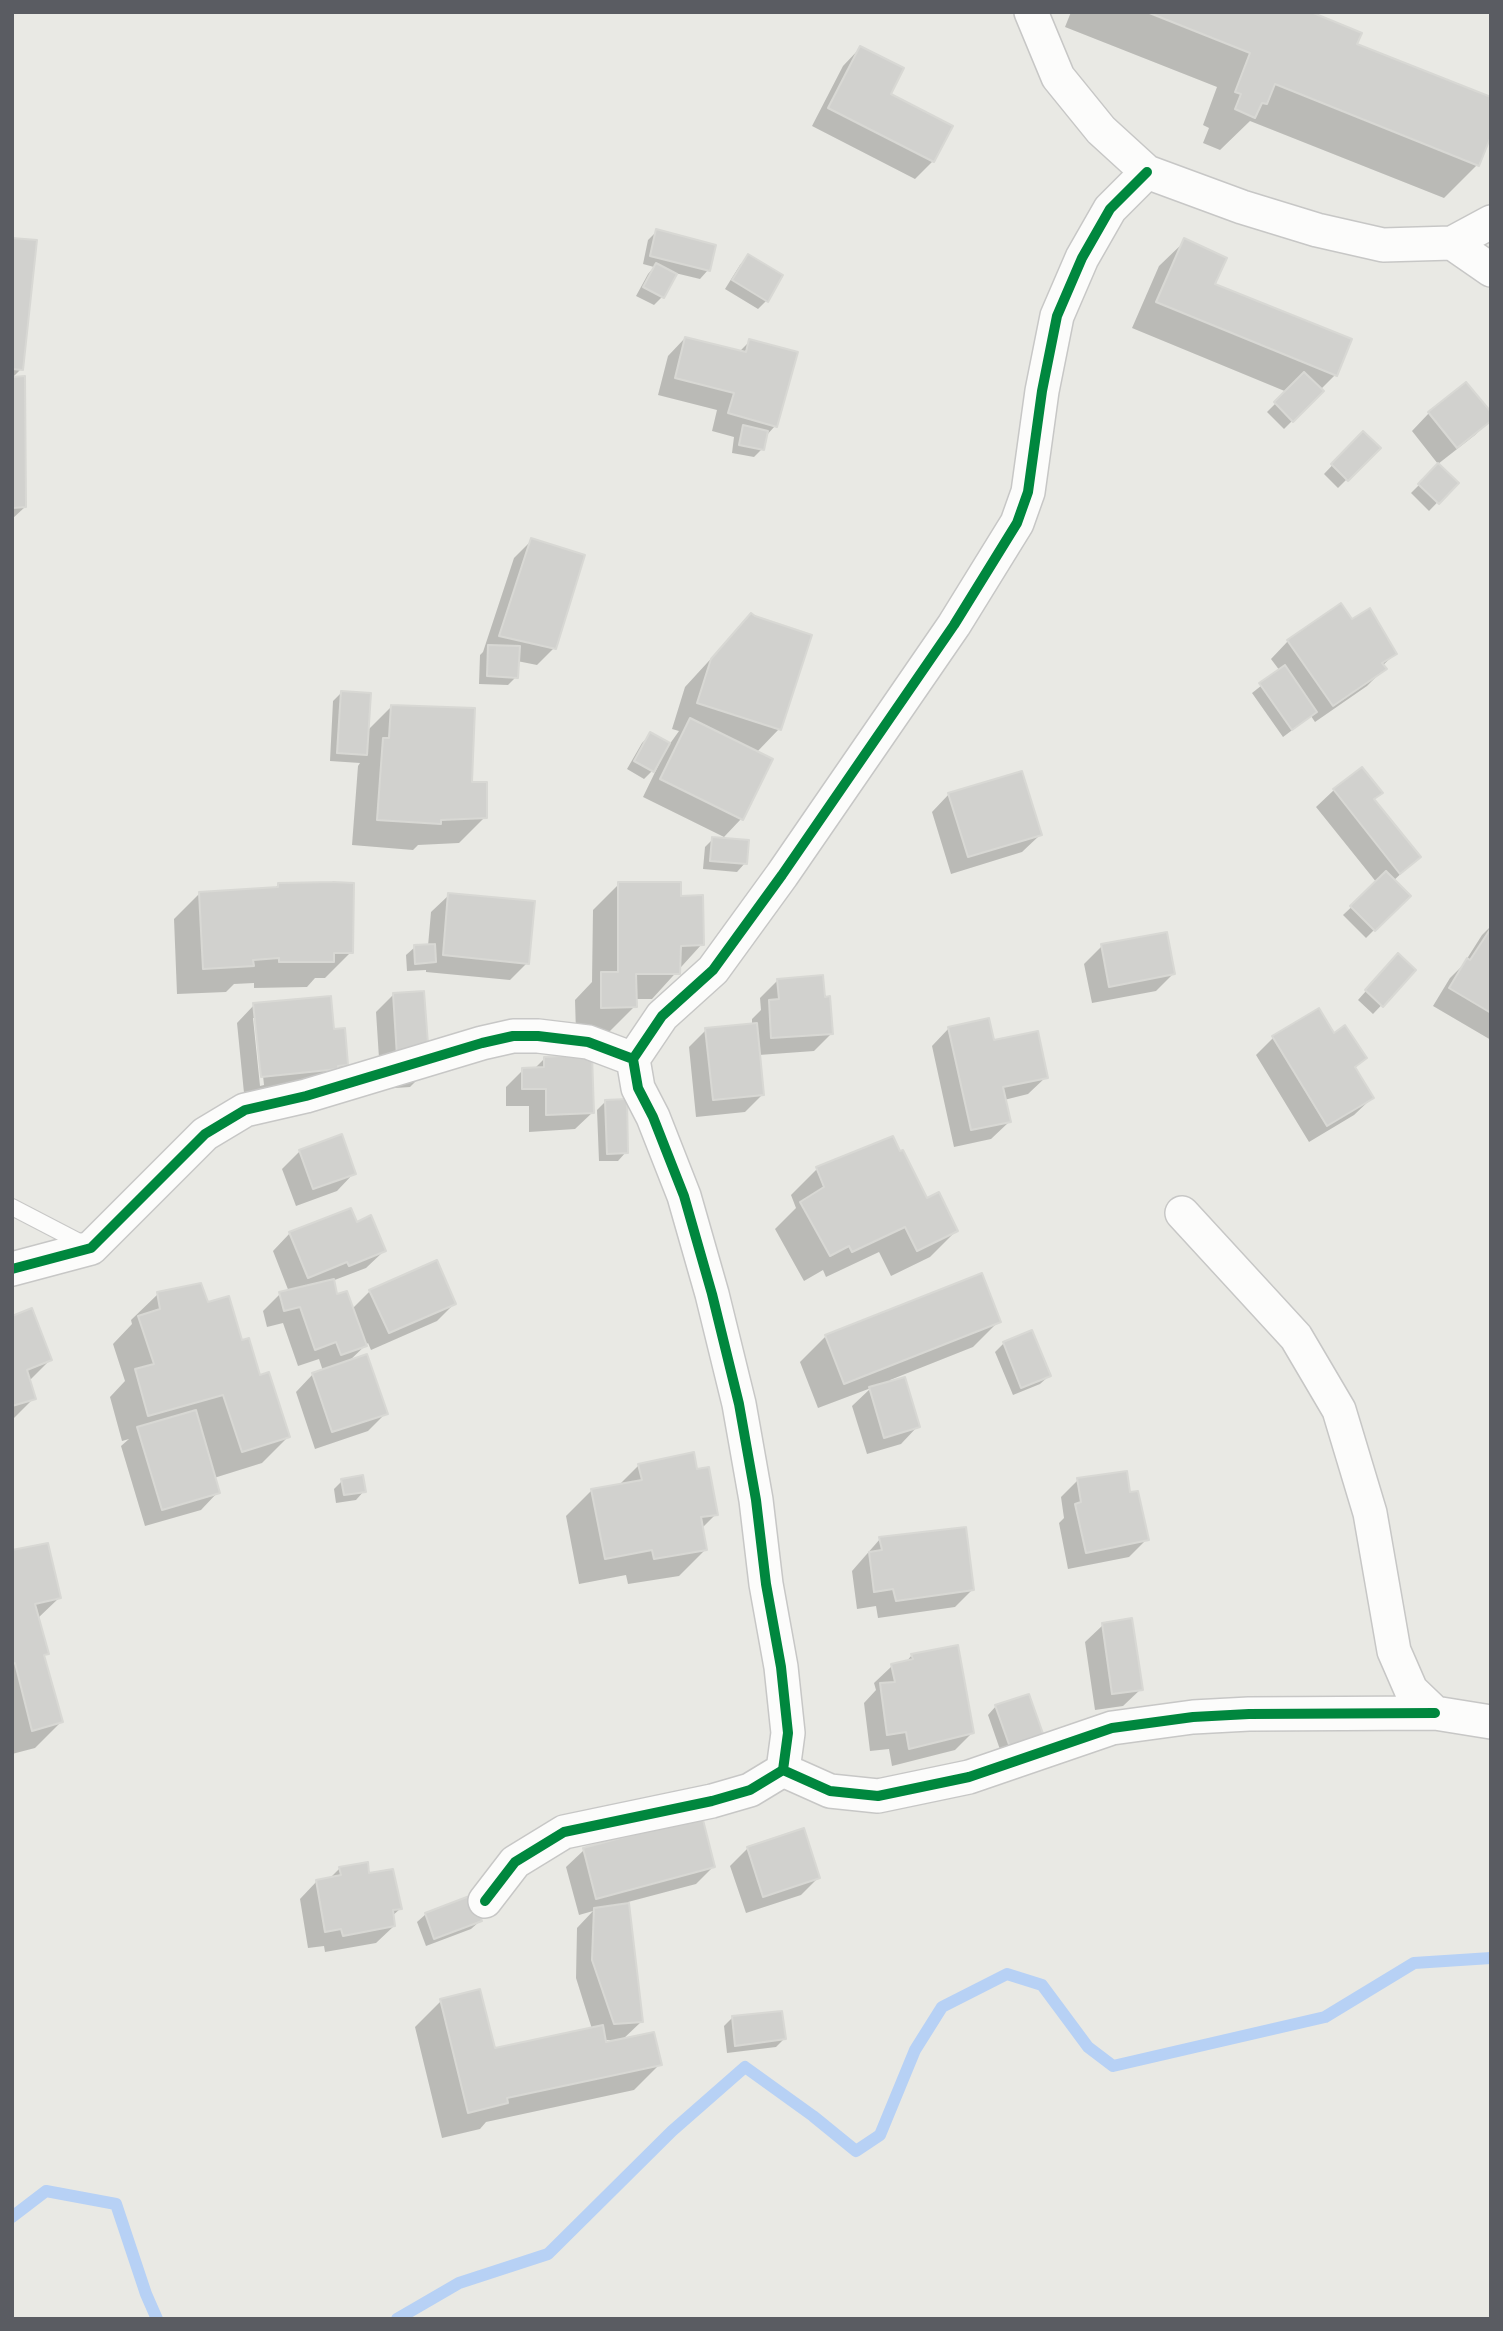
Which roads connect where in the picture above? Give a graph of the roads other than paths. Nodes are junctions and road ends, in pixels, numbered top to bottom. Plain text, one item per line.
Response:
1 (1031, 12) edge
2 (1147, 172) junction
3 (1491, 222) edge
4 (1452, 243) junction
5 (1491, 270) edge
6 (634, 1059) junction
7 (12, 1208) edge
8 (1182, 1213) dead end
9 (91, 1248) junction
10 (12, 1269) edge
11 (1435, 1713) junction
12 (1491, 1722) edge
13 (783, 1770) junction
14 (485, 1901) dead end

1 - 2 street
2 - 4 street
2 - 6 street
3 - 4 street
4 - 5 street
6 - 9 street
6 - 13 street
7 - 9 lane
8 - 11 street
9 - 10 street
11 - 12 street
11 - 13 street
13 - 14 street

